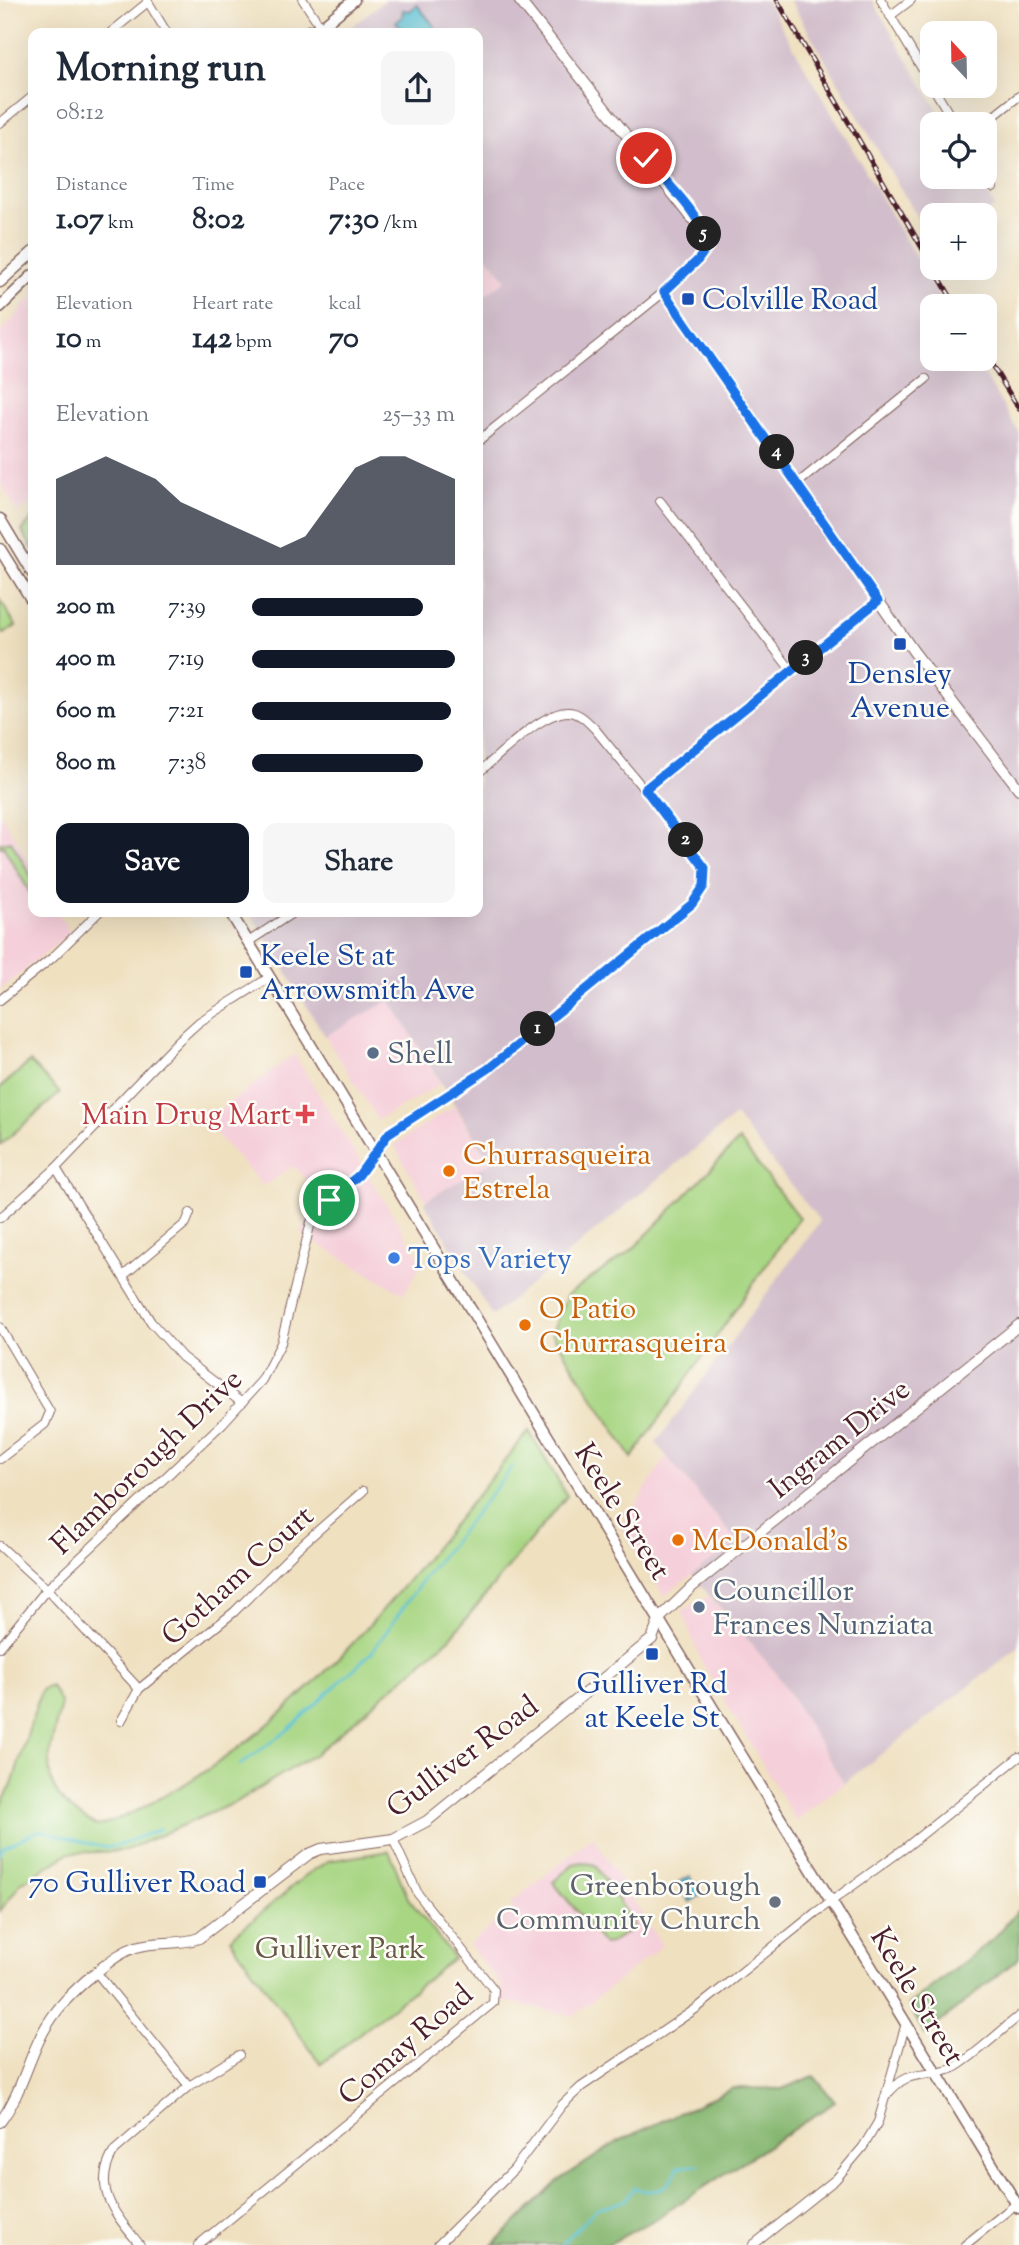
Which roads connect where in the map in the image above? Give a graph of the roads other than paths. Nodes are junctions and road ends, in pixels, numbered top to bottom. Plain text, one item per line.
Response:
1 (303, 0) edge
2 (354, 0) edge
3 (519, 0) edge
4 (881, 0) edge
5 (911, 0) edge
6 (148, 1) edge
7 (890, 16) junction
8 (116, 28) edge
9 (164, 28) edge
10 (317, 28) edge
11 (320, 28) edge
12 (1019, 96) edge
13 (28, 100) edge
14 (948, 112) edge
15 (997, 114) edge
16 (0, 123) edge
17 (28, 257) edge
18 (28, 280) edge
19 (0, 282) edge
20 (664, 292) junction
21 (0, 307) edge
22 (926, 379) dead end
23 (483, 438) edge
24 (798, 483) junction
25 (660, 501) dead end
26 (2, 525) edge
27 (0, 550) edge
28 (28, 566) edge
29 (28, 594) edge
30 (878, 601) junction
31 (791, 670) junction
32 (483, 769) edge
33 (645, 789) junction
34 (1019, 789) edge
35 (94, 917) edge
36 (233, 917) edge
37 (286, 917) edge
38 (248, 942) junction
39 (270, 977) junction
40 (0, 1000) edge
41 (377, 1152) junction
42 (55, 1168) junction
43 (190, 1213) dead end
44 (0, 1218) edge
45 (123, 1276) junction
46 (1019, 1325) edge
47 (0, 1327) edge
48 (242, 1403) junction
49 (0, 1458) edge
50 (363, 1491) dead end
51 (0, 1546) edge
52 (47, 1589) junction
53 (660, 1618) junction
54 (0, 1647) edge
55 (139, 1689) junction
56 (121, 1721) dead end
57 (1019, 1757) edge
58 (393, 1839) junction
59 (831, 1901) junction
60 (96, 1972) junction
61 (1019, 2016) edge
62 (906, 2023) junction
63 (239, 2055) dead end
64 (935, 2071) junction
65 (189, 2086) junction
66 (882, 2101) junction
67 (0, 2122) edge
68 (1018, 2206) edge
69 (140, 2245) edge
70 (198, 2245) edge
71 (438, 2245) edge
72 (753, 2245) edge
73 (965, 2245) edge

1 - 10 street
2 - 11 main road
3 - 20 street
4 - 7 street
5 - 7 street
6 - 8 street
6 - 9 street
7 - 14 street
12 - 15 street
13 - 16 street
17 - 19 main road
18 - 21 main road
20 - 23 street
20 - 24 street
22 - 24 street
24 - 30 street
25 - 31 street
26 - 28 main road
27 - 29 main road
30 - 31 street
30 - 34 street
31 - 33 street
32 - 33 street
33 - 41 street
35 - 40 street
36 - 38 main road, Keele Street
37 - 38 street
38 - 39 main road, Keele Street
39 - 41 main road, Keele Street
39 - 42 street
41 - 48 street, Flamborough Drive
41 - 53 main road, Keele Street
42 - 44 street
42 - 45 street
43 - 45 street
45 - 48 street
46 - 53 street, Ingram Drive
47 - 49 street
48 - 52 street, Flamborough Drive
50 - 55 street, Gotham Court
51 - 52 street
52 - 54 street, Flamborough Drive
52 - 55 street
53 - 58 street, Gulliver Road
53 - 59 main road, Keele Street
55 - 56 street
57 - 59 street
58 - 60 street, Gulliver Road
58 - 70 street, Comay Road
59 - 62 main road, Keele Street
59 - 71 street
60 - 65 street
60 - 67 street, Gulliver Road
61 - 64 street
62 - 64 main road, Keele Street
62 - 66 street
63 - 65 street
64 - 66 street
64 - 68 main road, Keele Street
65 - 69 street
66 - 72 street
68 - 73 street

